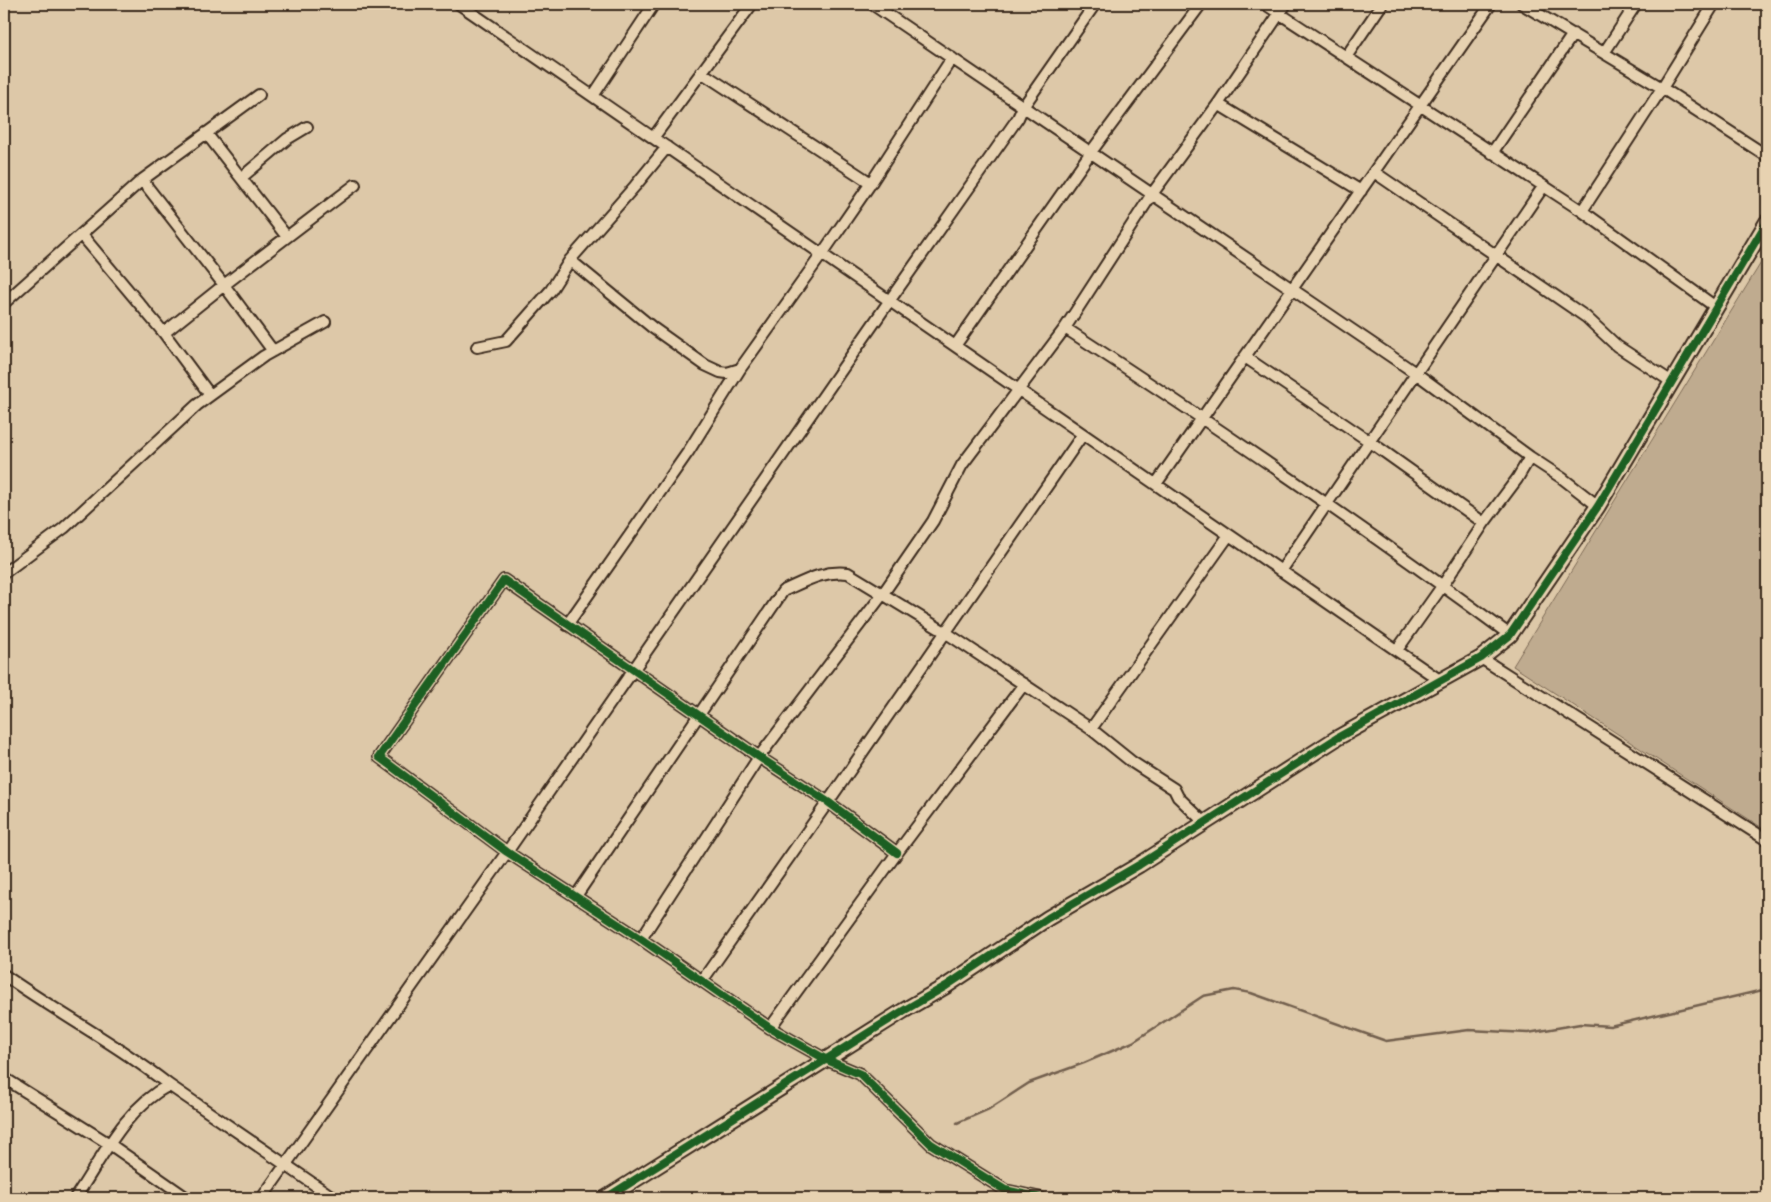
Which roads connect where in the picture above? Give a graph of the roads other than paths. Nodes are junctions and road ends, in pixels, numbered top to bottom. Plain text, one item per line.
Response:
1 (459, 4) edge
2 (654, 4) edge
3 (752, 4) edge
4 (872, 4) edge
5 (1096, 4) edge
6 (1201, 4) edge
7 (1265, 4) edge
8 (1286, 4) edge
9 (1382, 4) edge
10 (1491, 4) edge
11 (1522, 4) edge
12 (1636, 4) edge
13 (1714, 4) edge
14 (1280, 13) junction
15 (1573, 34) junction
16 (1604, 53) junction
17 (1346, 57) junction
18 (952, 58) junction
19 (701, 72) junction
20 (1662, 88) junction
21 (259, 95) dead end
22 (593, 96) junction
23 (1218, 104) junction
24 (1420, 106) junction
25 (1023, 107) junction
26 (307, 127) dead end
27 (206, 133) junction
28 (654, 138) junction
29 (667, 147) junction
30 (1091, 152) junction
31 (1492, 153) junction
32 (1767, 156) edge
33 (1374, 172) junction
34 (241, 178) junction
35 (142, 180) junction
36 (871, 183) junction
37 (356, 185) dead end
38 (1543, 187) junction
39 (1361, 190) junction
40 (1152, 194) junction
41 (1582, 211) junction
42 (1767, 222) edge
43 (81, 234) junction
44 (287, 237) junction
45 (822, 254) junction
46 (1496, 255) junction
47 (570, 260) junction
48 (224, 284) junction
49 (1292, 289) junction
50 (890, 300) junction
51 (4, 303) edge
52 (1718, 308) junction
53 (326, 322) dead end
54 (1065, 328) junction
55 (164, 333) junction
56 (955, 346) junction
57 (477, 347) dead end
58 (273, 351) junction
59 (1245, 357) junction
60 (740, 369) junction
61 (1417, 374) junction
62 (1672, 382) junction
63 (1018, 389) junction
64 (210, 395) junction
65 (1203, 418) junction
66 (1083, 434) junction
67 (1369, 441) junction
68 (1530, 457) junction
69 (1156, 484) junction
70 (1326, 504) junction
71 (1598, 506) junction
72 (1484, 523) junction
73 (1229, 535) junction
74 (1281, 571) junction
75 (4, 573) edge
76 (1443, 585) junction
77 (882, 594) junction
78 (567, 625) junction
79 (944, 632) junction
80 (1510, 635) junction
81 (1397, 650) junction
82 (1481, 658) junction
83 (633, 670) junction
84 (1442, 681) junction
85 (1024, 684) junction
86 (699, 716) junction
87 (1091, 729) junction
88 (759, 757) junction
89 (828, 802) junction
90 (1205, 823) junction
91 (1767, 840) edge
92 (507, 852) junction
93 (898, 853) junction
94 (576, 896) junction
95 (642, 939) junction
96 (4, 975) edge
97 (702, 981) junction
98 (770, 1028) junction
99 (826, 1060) junction
100 (4, 1078) edge
101 (169, 1085) junction
102 (110, 1145) junction
103 (285, 1164) junction
104 (1004, 1194) edge
105 (75, 1198) edge
106 (187, 1198) edge
107 (262, 1198) edge
108 (334, 1198) edge
109 (606, 1198) edge
110 (1041, 1198) edge

1 - 22 street
2 - 22 street
3 - 19 street
4 - 18 street
5 - 25 street
6 - 30 street
7 - 14 street
8 - 14 street
9 - 17 street
10 - 24 street
11 - 15 street
12 - 16 street
13 - 20 street
14 - 17 street
14 - 23 street
15 - 16 street
15 - 31 street
16 - 20 street
17 - 24 street
18 - 25 street
18 - 36 street
19 - 28 street
19 - 36 street
20 - 32 street
20 - 41 street
21 - 27 street
22 - 28 street
23 - 39 street
23 - 40 street
24 - 31 street
24 - 33 street
25 - 30 street
25 - 50 street
26 - 34 street
27 - 34 street
27 - 35 street
28 - 29 street
29 - 45 street
29 - 47 street
30 - 40 street
30 - 56 street
31 - 38 street
33 - 39 street
33 - 46 street
34 - 44 street
35 - 43 street
35 - 48 street
36 - 45 street
37 - 44 street
38 - 41 street
38 - 46 street
39 - 49 street
40 - 49 street
40 - 54 street
41 - 52 street
42 - 52 street
43 - 51 street
43 - 55 street
44 - 48 street
45 - 50 street
45 - 60 street
46 - 61 street
46 - 62 street
47 - 57 street
47 - 60 street
48 - 55 street
48 - 58 street
49 - 59 street
49 - 61 street
50 - 56 street
50 - 83 street
52 - 62 street
53 - 58 street
54 - 63 street
54 - 65 street
55 - 64 street
56 - 63 street
58 - 64 street
59 - 65 street
59 - 67 street
60 - 78 street
61 - 67 street
61 - 68 street
62 - 71 street
63 - 66 street
63 - 77 street
64 - 75 street
65 - 69 street
65 - 70 street
66 - 69 street
66 - 79 street
67 - 70 street
67 - 72 street
68 - 71 street
68 - 72 street
69 - 73 street
70 - 74 street
70 - 76 street
71 - 80 street
72 - 76 street
73 - 74 street
73 - 87 street
74 - 81 street
76 - 80 street
76 - 81 street
77 - 79 street
77 - 86 street
77 - 88 street
78 - 83 street
78 - 92 street
79 - 85 street
79 - 89 street
80 - 82 street
81 - 84 street
82 - 84 street
82 - 91 street
83 - 86 street
83 - 92 street
84 - 90 street
85 - 87 street
85 - 93 street
86 - 88 street
86 - 94 street
87 - 90 street
88 - 89 street
88 - 95 street
89 - 93 street
89 - 97 street
90 - 99 street
92 - 94 street
92 - 103 street
93 - 98 street
94 - 95 street
95 - 97 street
96 - 101 street
97 - 98 street
98 - 99 street
99 - 104 street
99 - 109 street
100 - 102 street
101 - 102 street
101 - 103 street
102 - 105 street
102 - 106 street
103 - 107 street
103 - 108 street
104 - 110 street

